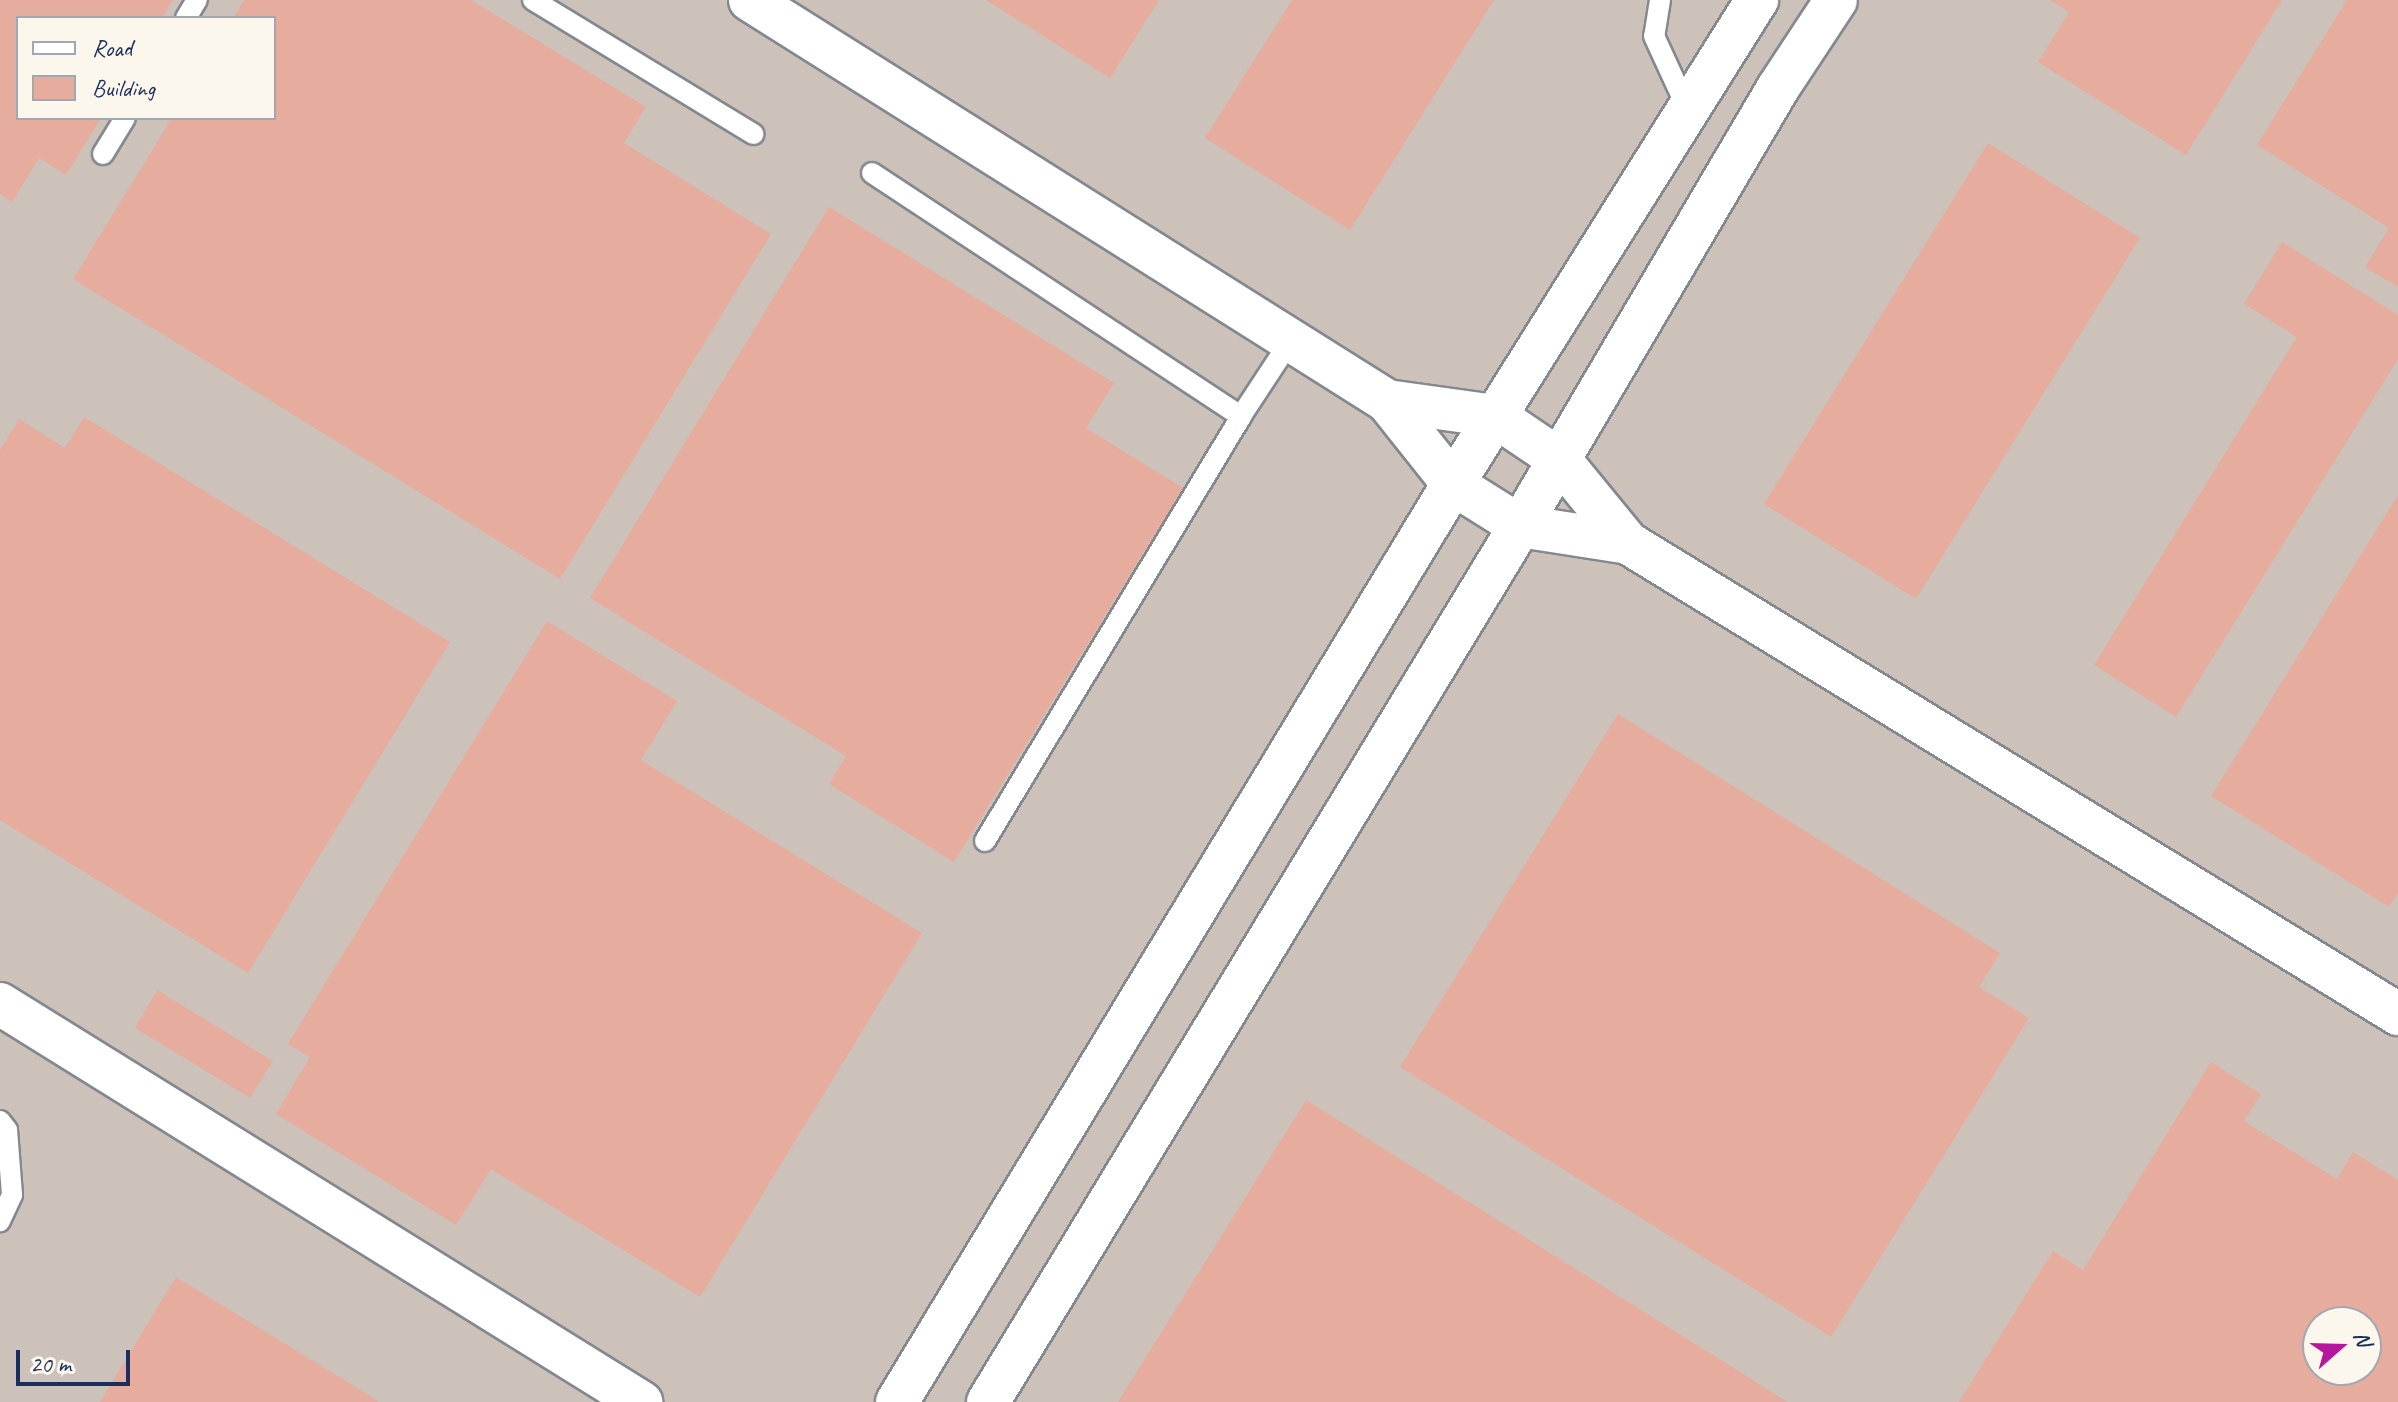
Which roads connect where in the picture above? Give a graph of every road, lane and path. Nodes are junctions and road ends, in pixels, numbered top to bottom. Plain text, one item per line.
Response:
1 (533, 0) edge
2 (750, 0) edge
3 (1660, 0) edge
4 (1757, 0) edge
5 (1836, 0) edge
6 (1688, 110) junction
7 (124, 120) edge
8 (753, 134) dead end
9 (103, 154) dead end
10 (872, 173) dead end
11 (1291, 340) junction
12 (1387, 401) junction
13 (1241, 416) junction
14 (1495, 416) junction
15 (1560, 460) junction
16 (1453, 484) junction
17 (1520, 526) junction
18 (1628, 543) junction
19 (985, 841) dead end
20 (0, 1004) edge
21 (2398, 1014) edge
22 (0, 1121) edge
23 (0, 1221) edge
24 (641, 1402) edge
25 (897, 1402) edge
26 (988, 1402) edge

1 - 8 lane
2 - 11 street
3 - 6 lane
4 - 6 street
5 - 15 street
6 - 14 street
7 - 9 lane
10 - 13 lane
11 - 12 street
11 - 13 lane
12 - 14 street
12 - 16 street
13 - 19 lane
14 - 15 street
14 - 16 street
15 - 17 street
15 - 18 street
16 - 17 street
16 - 25 street
17 - 18 street
17 - 26 street
18 - 21 street
20 - 24 street
22 - 23 lane

